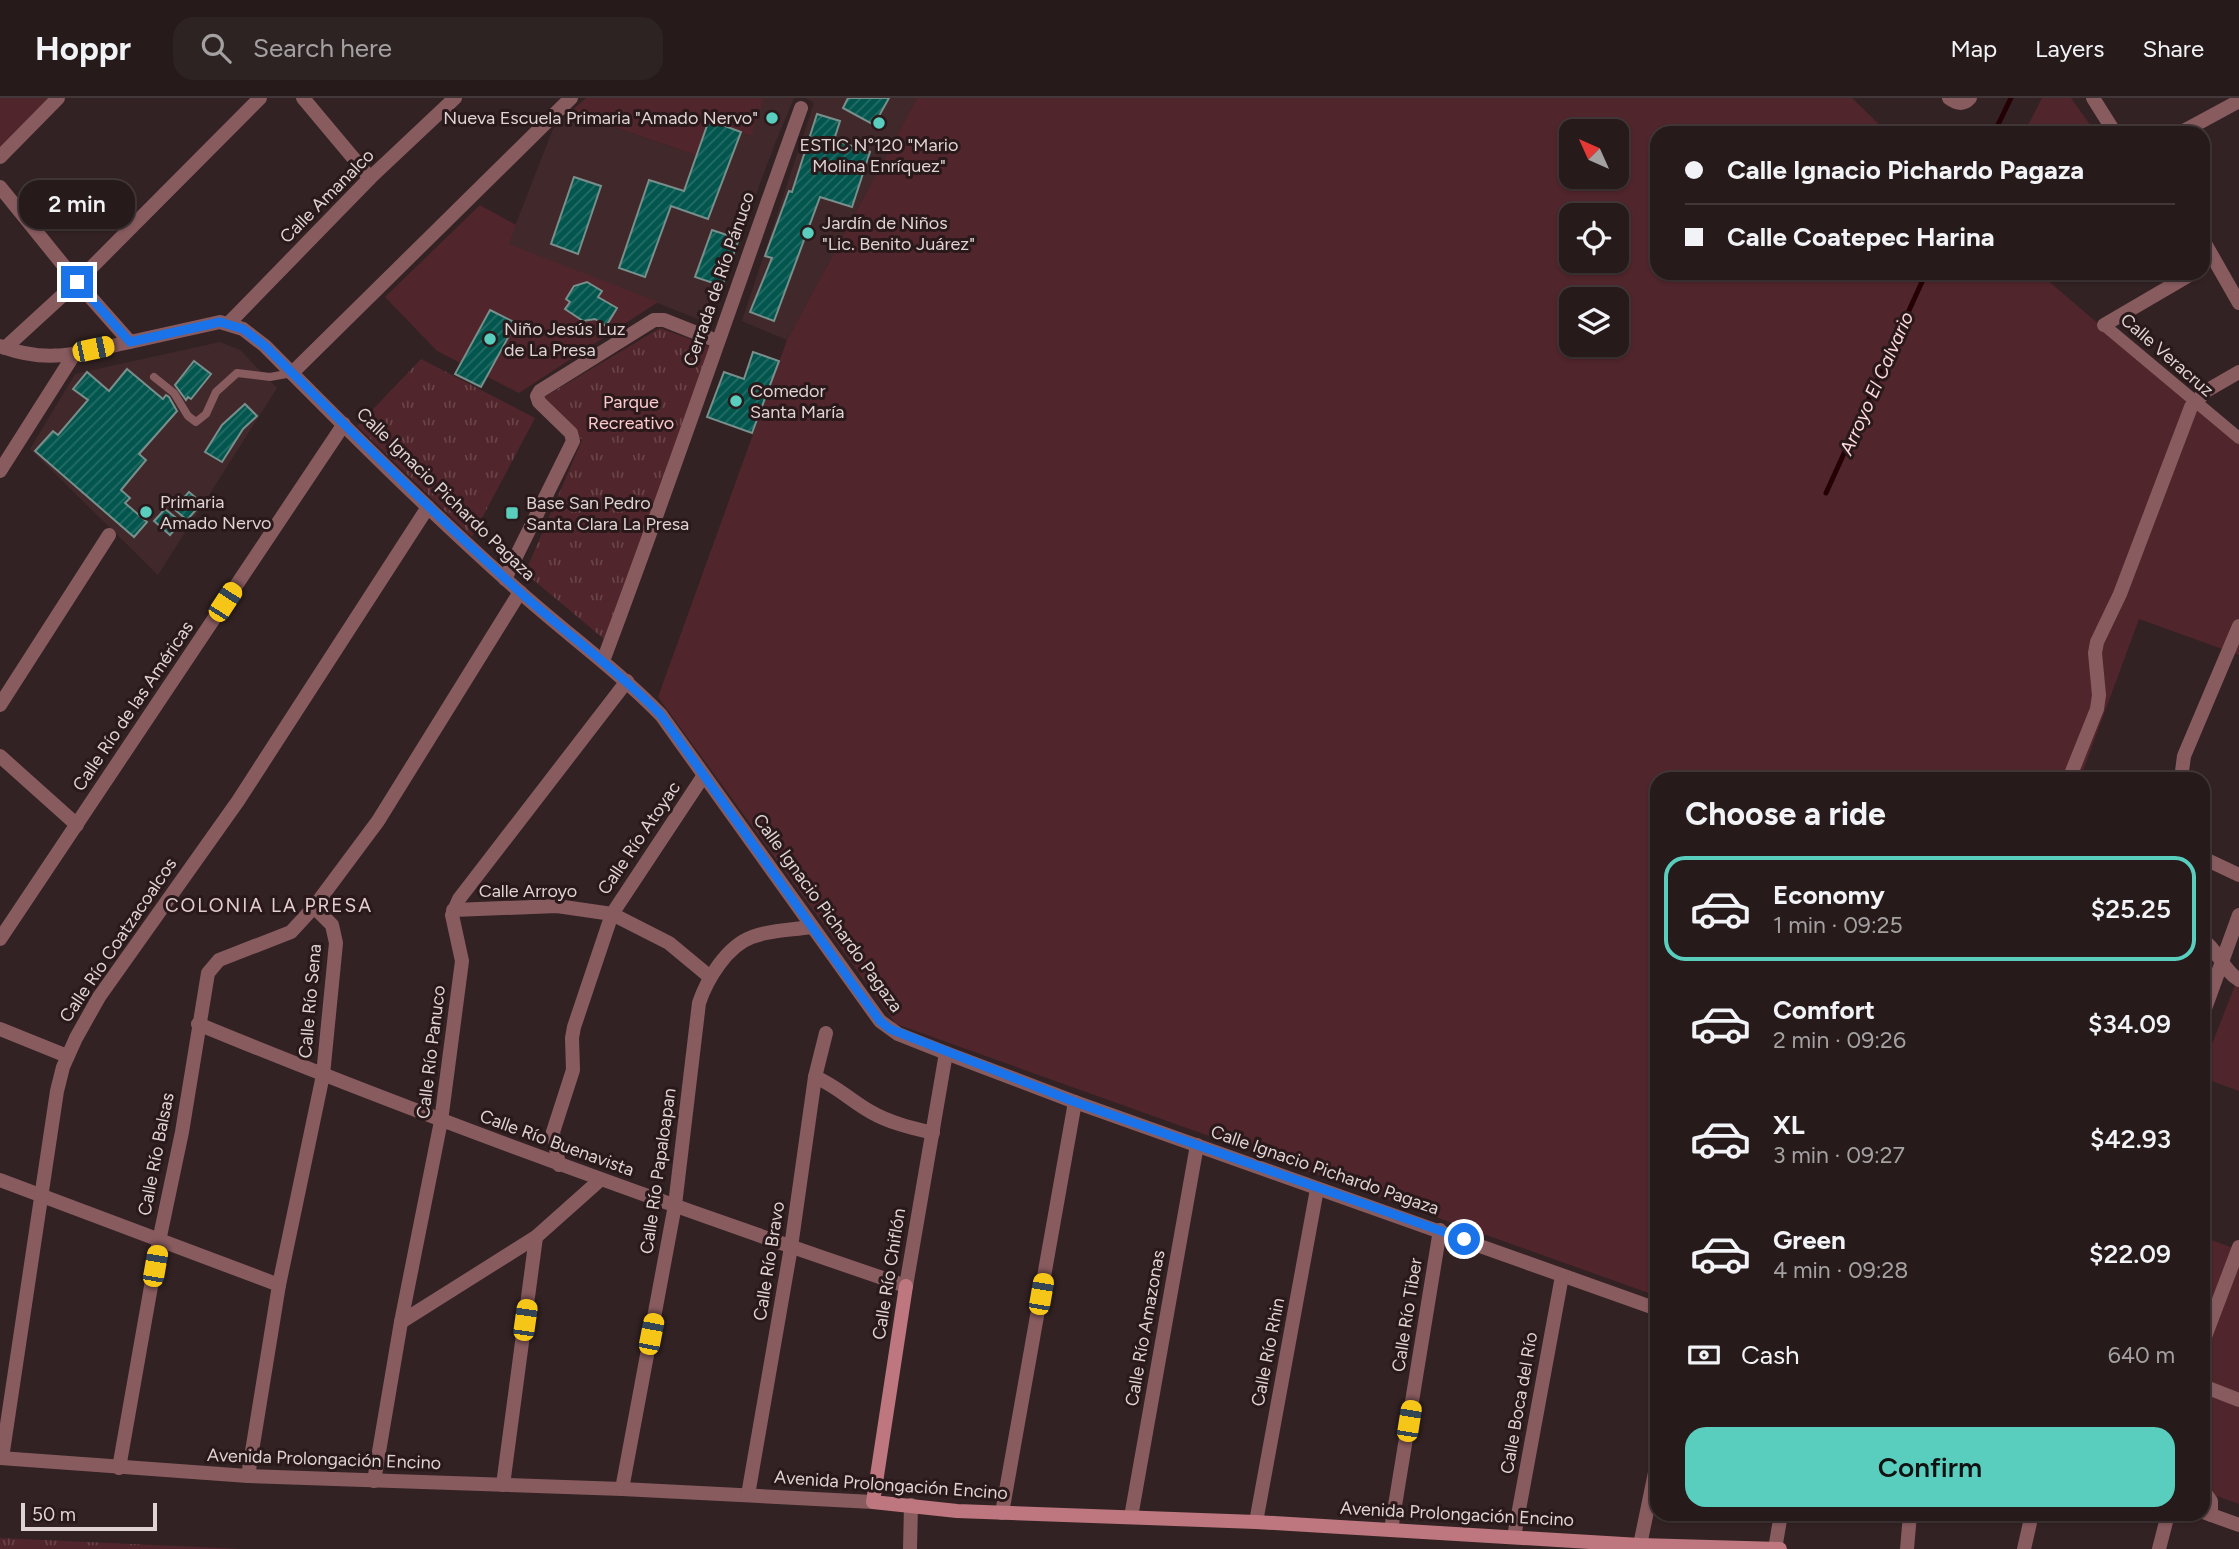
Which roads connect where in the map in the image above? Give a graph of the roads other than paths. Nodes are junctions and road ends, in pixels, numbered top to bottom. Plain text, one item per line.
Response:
1 (58, 98) edge
2 (260, 98) edge
3 (303, 98) edge
4 (455, 98) edge
5 (571, 98) edge
6 (1949, 98) edge
7 (1970, 98) edge
8 (2094, 98) edge
9 (2239, 101) edge
10 (801, 108) dead end
11 (2111, 126) edge
12 (2193, 126) edge
13 (0, 157) edge
14 (370, 178) junction
15 (0, 187) edge
16 (2210, 265) edge
17 (2181, 280) edge
18 (77, 282) junction
19 (2239, 303) edge
20 (229, 323) junction
21 (2105, 325) joint
22 (717, 341) junction
23 (130, 342) junction
24 (3, 347) edge
25 (75, 354) junction
26 (2239, 372) edge
27 (292, 373) junction
28 (154, 377) dead end
29 (2194, 402) junction
30 (344, 424) junction
31 (2239, 439) edge
32 (0, 471) edge
33 (428, 507) junction
34 (109, 535) dead end
35 (505, 579) junction
36 (520, 592) junction
37 (2239, 626) edge
38 (603, 661) junction
39 (627, 681) junction
40 (0, 705) edge
41 (0, 756) edge
42 (2073, 772) edge
43 (2182, 772) edge
44 (704, 775) junction
45 (77, 825) junction
46 (2210, 861) edge
47 (2239, 875) edge
48 (314, 907) junction
49 (453, 910) junction
50 (612, 914) junction
51 (2239, 915) edge
52 (811, 927) junction
53 (0, 939) edge
54 (2210, 946) edge
55 (2221, 964) junction
56 (710, 977) junction
57 (2239, 980) edge
58 (2210, 995) edge
59 (198, 1024) junction
60 (0, 1029) edge
61 (826, 1033) dead end
62 (946, 1053) junction
63 (68, 1056) junction
64 (323, 1075) junction
65 (815, 1077) junction
66 (1075, 1102) junction
67 (442, 1121) junction
68 (933, 1133) junction
69 (1197, 1145) junction
70 (559, 1165) junction
71 (0, 1180) edge
72 (600, 1180) junction
73 (1317, 1189) junction
74 (43, 1197) junction
75 (675, 1205) junction
76 (1440, 1230) junction
77 (536, 1237) junction
78 (159, 1241) junction
79 (791, 1247) junction
80 (2239, 1247) edge
81 (1562, 1276) junction
82 (279, 1285) junction
83 (906, 1286) junction
84 (1650, 1307) edge
85 (401, 1322) junction
86 (2210, 1324) edge
87 (2210, 1389) edge
88 (2239, 1400) edge
89 (1, 1458) edge
90 (119, 1468) junction
91 (248, 1476) junction
92 (374, 1480) junction
93 (503, 1485) junction
94 (622, 1489) junction
95 (748, 1495) junction
96 (1650, 1497) edge
97 (873, 1502) junction
98 (911, 1505) junction
99 (1002, 1513) junction
100 (2210, 1514) edge
101 (1130, 1517) junction
102 (1780, 1521) edge
103 (1909, 1521) edge
104 (2030, 1521) edge
105 (2166, 1521) edge
106 (1256, 1522) junction
107 (2239, 1525) edge
108 (1391, 1530) junction
109 (1514, 1537) junction
110 (1640, 1545) junction
111 (910, 1549) edge
112 (1777, 1549) edge
113 (1907, 1549) edge
114 (2024, 1549) edge
115 (2159, 1549) edge

1 - 13 street
2 - 18 street
3 - 14 street
4 - 14 street, Calle Amanalco
5 - 27 street
6 - 7 street
8 - 11 street
9 - 12 street
10 - 22 street, Cerrada de Río Pánuco
14 - 20 street, Calle Amanalco
15 - 18 street
16 - 19 street
17 - 21 street
18 - 23 street
18 - 24 street
20 - 23 street
20 - 27 street, Calle Ignacio Pichardo Pagaza
21 - 29 street, Calle Veracruz
22 - 35 street
22 - 38 street, Cerrada de Río Pánuco
23 - 25 street
24 - 25 street
25 - 32 street
26 - 29 street
27 - 28 lane
27 - 30 street, Calle Ignacio Pichardo Pagaza
29 - 31 street, Calle Veracruz
29 - 42 street
30 - 33 street, Calle Ignacio Pichardo Pagaza
30 - 45 street, Calle Río de las Américas
33 - 35 street, Calle Ignacio Pichardo Pagaza
33 - 63 street, Calle Río Coatzacoalcos
34 - 40 street
35 - 36 street, Calle Ignacio Pichardo Pagaza
36 - 38 street, Calle Ignacio Pichardo Pagaza
36 - 48 street
37 - 43 street
38 - 39 street, Calle Ignacio Pichardo Pagaza
39 - 44 street, Calle Ignacio Pichardo Pagaza
39 - 49 street
41 - 45 street
44 - 50 street, Calle Río Atoyac
44 - 52 street, Calle Ignacio Pichardo Pagaza
45 - 53 street, Calle Río de las Américas
46 - 47 street
48 - 59 street, Calle Río Balsas
48 - 64 street, Calle Río Sena
49 - 50 street, Calle Arroyo
49 - 67 street, Calle Río Panuco
50 - 56 street, Calle Arroyo
50 - 70 street, Calle Río Atoyac
51 - 55 street
52 - 56 street, Calle Río Papaloapan
52 - 62 street, Calle Ignacio Pichardo Pagaza
54 - 55 street
55 - 57 street
55 - 58 street
56 - 75 street, Calle Río Papaloapan
59 - 64 street, Calle Río Buenavista
59 - 78 street, Calle Río Balsas
60 - 63 street
61 - 65 street, Calle Río Bravo
62 - 66 street, Calle Ignacio Pichardo Pagaza
62 - 68 street, Calle Río Chiflón
63 - 74 street, Calle Río Coatzacoalcos
64 - 67 street, Calle Río Buenavista
64 - 82 street, Calle Río Sena
65 - 68 street
65 - 79 street, Calle Río Bravo
66 - 69 street, Calle Ignacio Pichardo Pagaza
66 - 99 street
67 - 70 street, Calle Río Buenavista
67 - 85 street, Calle Río Panuco
68 - 83 street, Calle Río Chiflón
69 - 73 street, Calle Ignacio Pichardo Pagaza
69 - 101 street, Calle Río Amazonas
70 - 72 street, Calle Río Buenavista
71 - 74 street
72 - 75 street, Calle Río Buenavista
72 - 77 street
73 - 76 street, Calle Ignacio Pichardo Pagaza
73 - 106 street, Calle Río Rhin
74 - 78 street
74 - 89 street, Calle Río Coatzacoalcos
75 - 79 street, Calle Río Buenavista
75 - 94 street, Calle Río Papaloapan
76 - 81 street, Calle Ignacio Pichardo Pagaza
76 - 108 street, Calle Río Tiber
77 - 85 street
77 - 93 street
78 - 82 street
78 - 90 street, Calle Río Balsas
79 - 83 street, Calle Río Buenavista
79 - 95 street, Calle Río Bravo
80 - 86 street
81 - 84 street, Calle Ignacio Pichardo Pagaza
81 - 109 street, Calle Boca del Río
82 - 91 street, Calle Río Sena
83 - 97 main road, Calle Río Chiflón
85 - 92 street, Calle Río Panuco
87 - 88 street
89 - 90 street, Avenida Prolongación Encino
90 - 91 street, Avenida Prolongación Encino
91 - 92 street, Avenida Prolongación Encino
92 - 93 street, Avenida Prolongación Encino
93 - 94 street, Avenida Prolongación Encino
94 - 95 street, Avenida Prolongación Encino
95 - 97 street, Avenida Prolongación Encino
96 - 110 street
97 - 98 main road, Avenida Prolongación Encino
98 - 99 main road, Avenida Prolongación Encino
98 - 111 street
99 - 101 main road, Avenida Prolongación Encino
100 - 107 street
101 - 106 main road, Avenida Prolongación Encino
102 - 112 street
103 - 113 street
104 - 114 street
105 - 115 street
106 - 108 main road, Avenida Prolongación Encino
108 - 109 main road, Avenida Prolongación Encino
109 - 110 main road, Avenida Prolongación Encino
110 - 112 main road, Avenida Prolongación Encino

